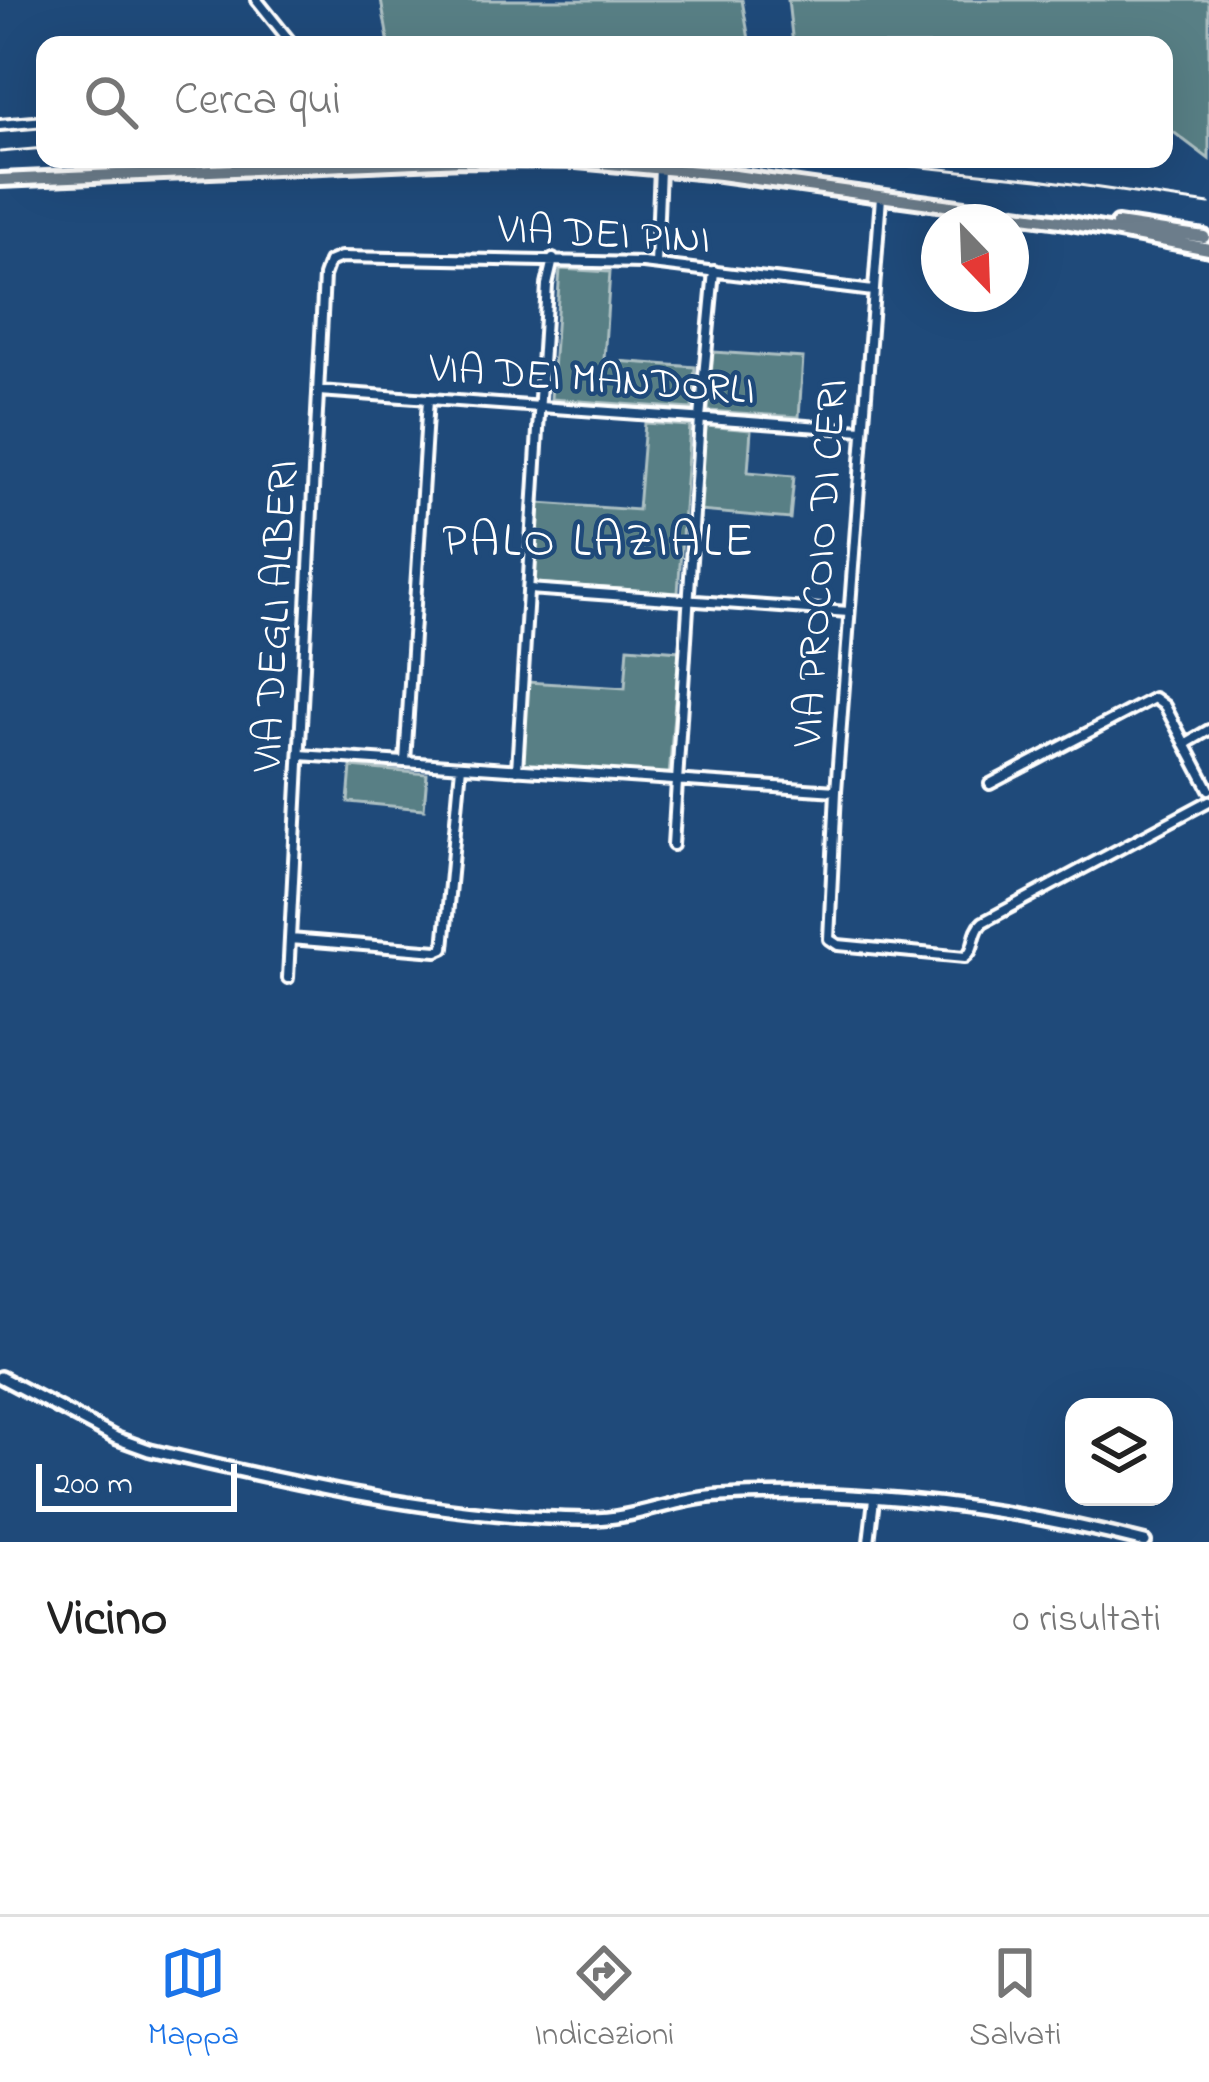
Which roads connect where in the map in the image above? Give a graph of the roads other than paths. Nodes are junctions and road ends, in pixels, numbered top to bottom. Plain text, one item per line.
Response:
1 (257, 0) edge
2 (285, 36) edge
3 (36, 122) edge
4 (0, 125) edge
5 (271, 168) edge
6 (660, 168) joint
7 (0, 180) edge
8 (881, 197) junction
9 (1207, 241) edge
10 (331, 260) joint
11 (554, 260) junction
12 (656, 264) junction
13 (714, 271) junction
14 (873, 291) junction
15 (318, 391) junction
16 (428, 399) junction
17 (540, 408) junction
18 (700, 418) junction
19 (862, 430) junction
20 (529, 589) junction
21 (689, 600) junction
22 (849, 612) junction
23 (1209, 730) edge
24 (1185, 744) junction
25 (300, 755) junction
26 (405, 763) junction
27 (461, 766) junction
28 (517, 770) junction
29 (676, 781) junction
30 (990, 784) dead end
31 (1209, 789) edge
32 (836, 791) junction
33 (1209, 801) edge
34 (673, 845) dead end
35 (290, 939) junction
36 (288, 978) dead end
37 (0, 1377) edge
38 (874, 1499) junction
39 (869, 1542) edge
40 (1144, 1542) edge

1 - 2 street
3 - 4 street
5 - 7 main road
6 - 8 main road
6 - 12 street
8 - 9 main road
8 - 14 street, VIA PROCOIO DI CERI
10 - 11 street, VIA DEI PINI
10 - 15 street, VIA DEGLI ALBERI
11 - 12 street, VIA DEI PINI
11 - 17 street
12 - 13 street, VIA DEI PINI
13 - 14 street, VIA DEI PINI
13 - 18 street
14 - 19 street, VIA PROCOIO DI CERI
15 - 16 street, VIA DEI MANDORLI
15 - 25 street, VIA DEGLI ALBERI
16 - 17 street, VIA DEI MANDORLI
16 - 26 street
17 - 18 street, VIA DEI MANDORLI
17 - 20 street
18 - 19 street, VIA DEI MANDORLI
18 - 21 street
19 - 22 street, VIA PROCOIO DI CERI
20 - 21 street
20 - 28 street
21 - 22 street
21 - 29 street
22 - 32 street, VIA PROCOIO DI CERI
23 - 24 street
24 - 30 street
24 - 31 street
25 - 26 street
25 - 35 street, VIA DEGLI ALBERI
26 - 27 street
27 - 28 street
27 - 35 street
28 - 29 street
29 - 32 street
29 - 34 street
32 - 33 street, VIA PROCOIO DI CERI
35 - 36 street, VIA DEGLI ALBERI
37 - 38 street
38 - 39 street
38 - 40 street

